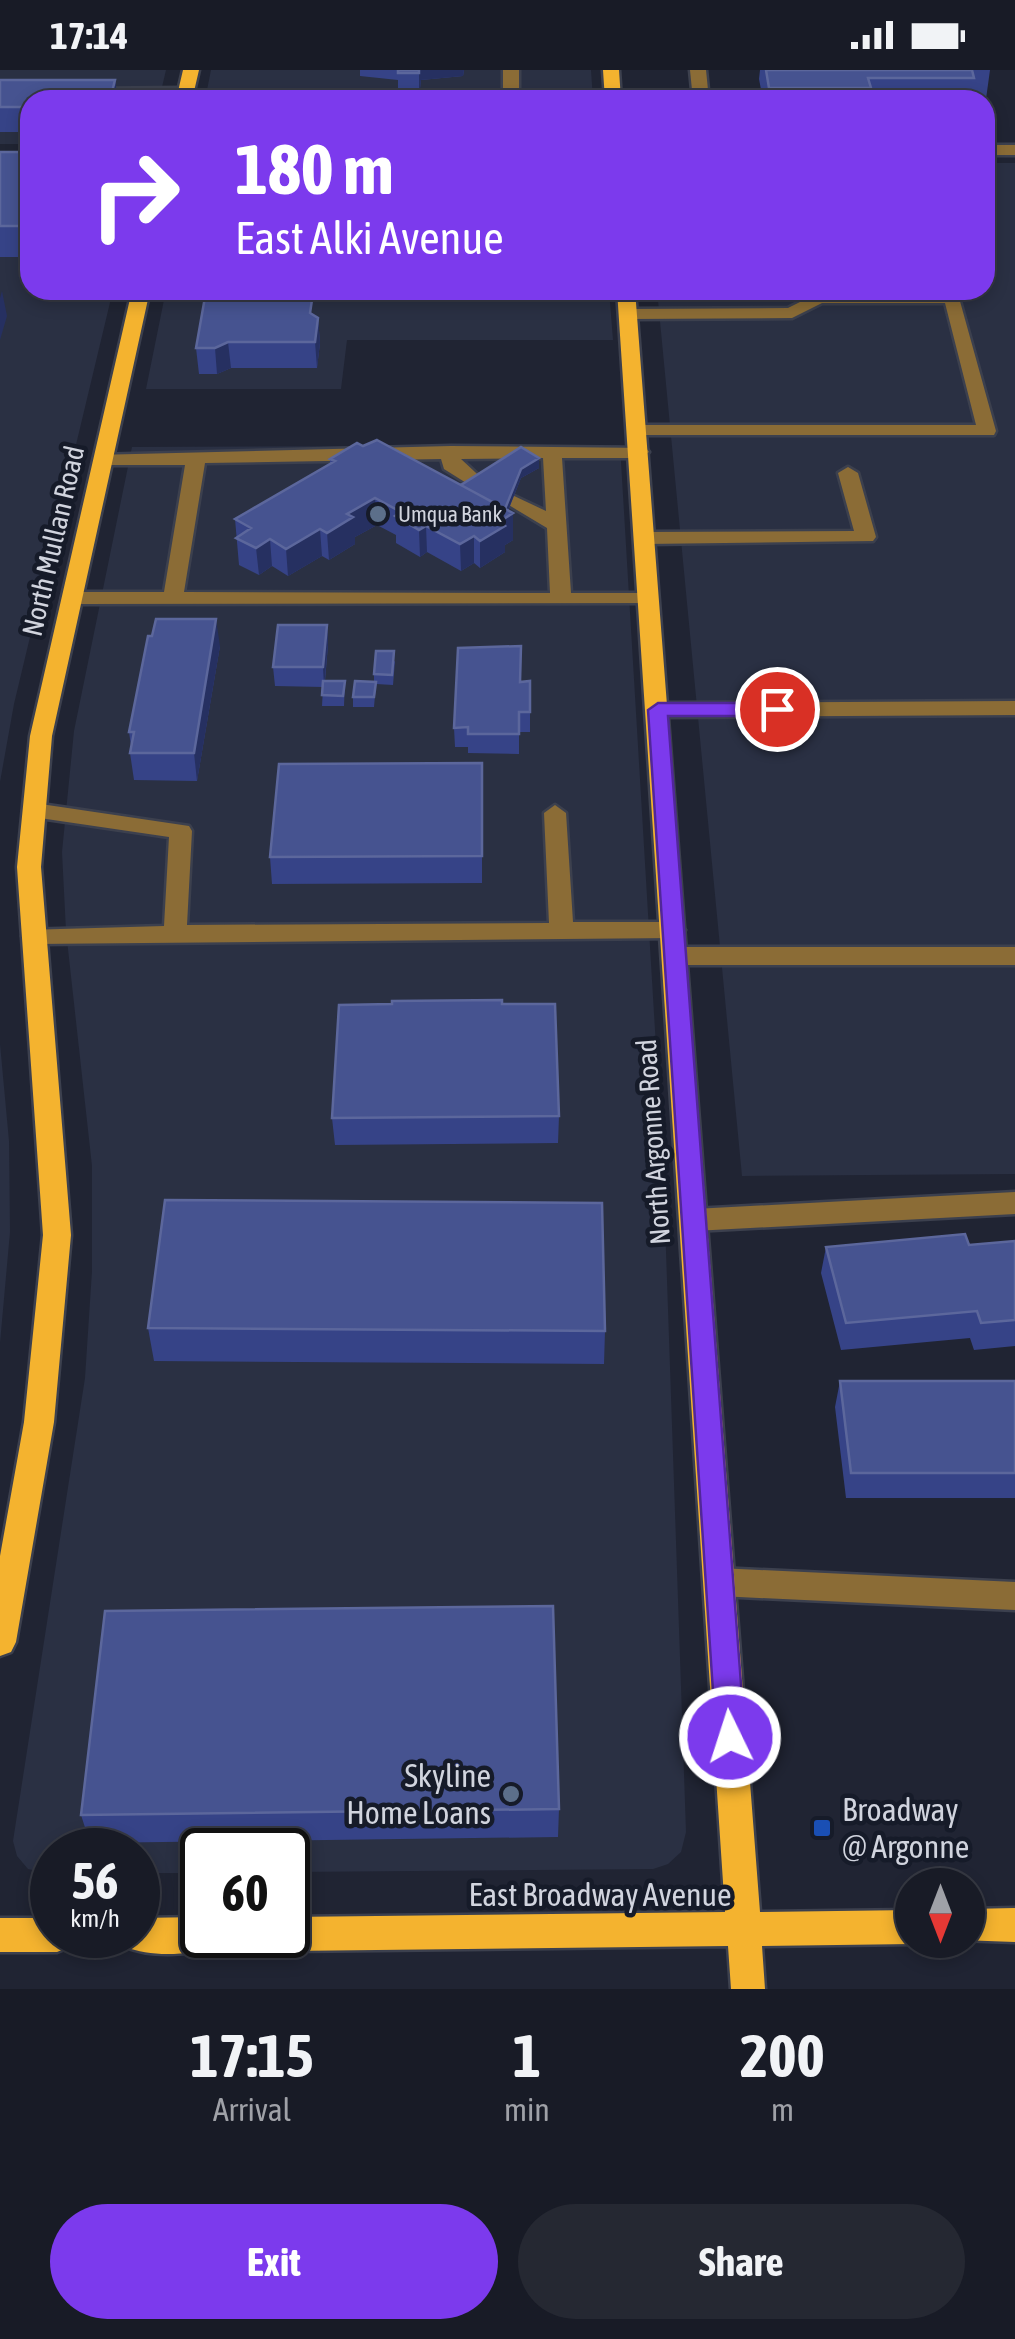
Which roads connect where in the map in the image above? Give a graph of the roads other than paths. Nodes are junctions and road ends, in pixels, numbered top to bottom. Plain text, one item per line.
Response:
1 (139, 300) edge
2 (694, 300) edge
3 (815, 300) edge
4 (953, 300) edge
5 (627, 302) edge
6 (695, 314) junction
7 (638, 442) junction
8 (451, 452) junction
9 (552, 452) junction
10 (102, 459) junction
11 (196, 459) junction
12 (848, 473) dead end
13 (479, 485) edge
14 (512, 501) edge
15 (556, 525) junction
16 (645, 538) junction
17 (72, 598) junction
18 (173, 599) junction
19 (648, 599) junction
20 (561, 600) junction
21 (1015, 708) edge
22 (658, 710) junction
23 (34, 811) junction
24 (555, 812) dead end
25 (561, 931) junction
26 (174, 934) junction
27 (34, 936) junction
28 (674, 943) junction
29 (1015, 956) edge
30 (1015, 1203) edge
31 (694, 1220) junction
32 (719, 1582) junction
33 (1015, 1596) edge
34 (0, 1642) edge
35 (1015, 1924) edge
36 (985, 1925) edge
37 (895, 1927) edge
38 (744, 1931) junction
39 (310, 1934) edge
40 (0, 1935) edge
41 (30, 1935) edge
42 (748, 1989) edge

1 - 10 main road, North Mullan Road
2 - 6 street
3 - 6 street
4 - 7 street
5 - 6 street
5 - 7 main road, North Argonne Road
7 - 9 street
7 - 16 main road, North Argonne Road
8 - 9 street
8 - 11 street
8 - 13 street
9 - 15 street
10 - 11 street
10 - 17 main road, North Mullan Road
11 - 18 street
12 - 16 street
14 - 15 street
15 - 20 street
16 - 19 main road, North Argonne Road
17 - 18 street
17 - 23 main road, North Mullan Road
18 - 20 street
19 - 20 street
19 - 22 main road, North Argonne Road
21 - 22 street
22 - 28 main road, North Argonne Road
23 - 26 street
23 - 27 main road, North Mullan Road
24 - 25 street
25 - 26 street
25 - 28 street
26 - 27 street
27 - 34 main road, North Mullan Road
28 - 29 street
28 - 31 main road, North Argonne Road
30 - 31 street
31 - 32 main road, North Argonne Road
32 - 33 street
32 - 38 main road, North Argonne Road
35 - 36 main road
37 - 38 main road, East Broadway Avenue
38 - 39 main road, East Broadway Avenue
38 - 42 main road, North Argonne Road
40 - 41 main road

